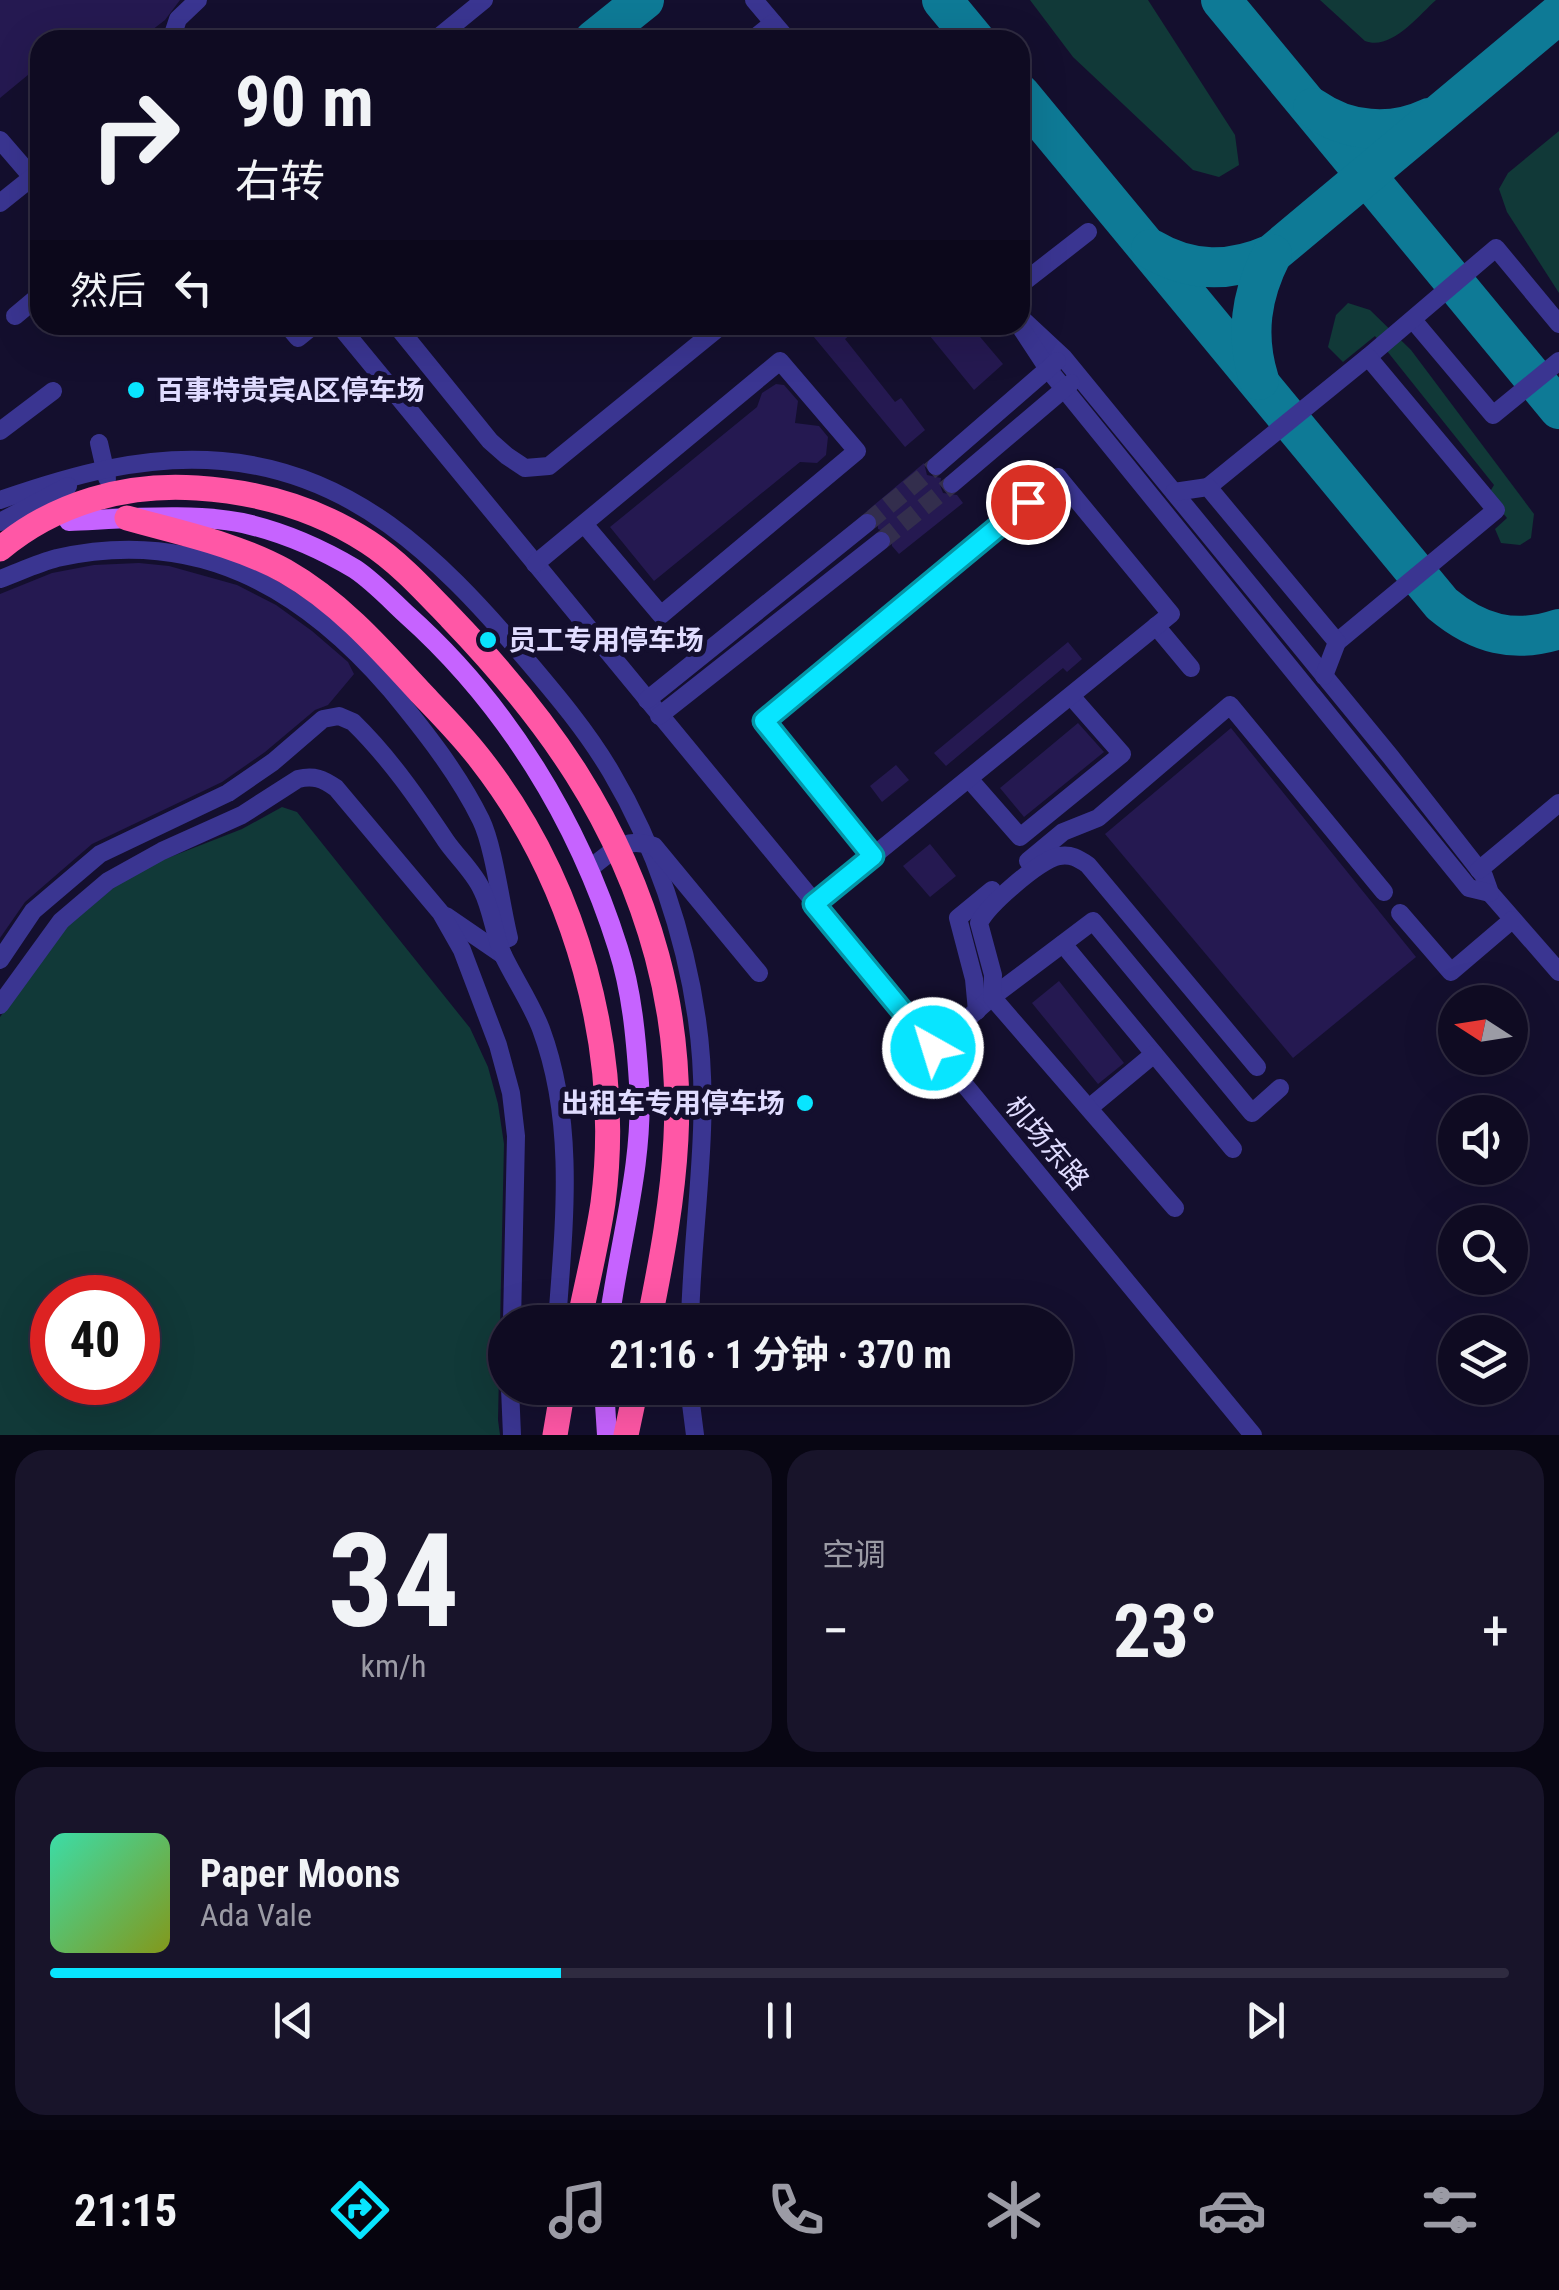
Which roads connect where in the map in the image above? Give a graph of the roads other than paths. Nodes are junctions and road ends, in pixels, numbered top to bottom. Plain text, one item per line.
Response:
1 (198, 0) edge
2 (484, 0) edge
3 (754, 0) edge
4 (773, 23) junction
5 (174, 30) edge
6 (447, 30) edge
7 (764, 30) edge
8 (779, 30) edge
9 (0, 140) edge
10 (30, 168) edge
11 (30, 178) edge
12 (1, 200) edge
13 (1088, 232) dead end
14 (1030, 277) edge
15 (30, 304) edge
16 (15, 316) dead end
17 (1413, 320) junction
18 (1559, 324) edge
19 (1030, 331) edge
20 (347, 335) edge
21 (405, 335) edge
22 (710, 335) edge
23 (1028, 335) edge
24 (1368, 357) junction
25 (1559, 361) edge
26 (1055, 363) junction
27 (1072, 382) junction
28 (53, 391) dead end
29 (0, 431) edge
30 (99, 443) dead end
31 (936, 466) tunnel mouth
32 (112, 477) junction
33 (952, 484) tunnel mouth
34 (1208, 487) junction
35 (1174, 492) junction
36 (0, 500) edge
37 (126, 518) junction
38 (0, 522) edge
39 (70, 522) joint
40 (866, 523) tunnel mouth
41 (584, 524) junction
42 (881, 541) tunnel mouth
43 (0, 549) edge
44 (535, 564) junction
45 (0, 578) edge
46 (1156, 626) junction
47 (1337, 642) junction
48 (1191, 668) dead end
49 (1324, 676) junction
50 (1071, 696) junction
51 (647, 700) junction
52 (659, 716) junction
53 (970, 780) junction
54 (197, 800) dead end
55 (1559, 803) edge
56 (220, 825) junction
57 (140, 826) dead end
58 (162, 851) junction
59 (873, 856) junction
60 (589, 869) junction
61 (1480, 882) junction
62 (1384, 892) dead end
63 (814, 904) junction
64 (1400, 912) dead end
65 (441, 913) junction
66 (1512, 920) junction
67 (8, 936) dead end
68 (1063, 944) junction
69 (503, 955) junction
70 (0, 960) edge
71 (30, 961) junction
72 (759, 972) dead end
73 (1559, 972) edge
74 (518, 978) junction
75 (992, 997) junction
76 (0, 1005) edge
77 (977, 1011) junction
78 (933, 1048) junction
79 (1154, 1054) junction
80 (1257, 1067) dead end
81 (1280, 1088) dead end
82 (1089, 1108) junction
83 (1234, 1150) dead end
84 (1175, 1208) dead end
85 (512, 1305) edge
86 (558, 1305) edge
87 (582, 1305) edge
88 (612, 1305) edge
89 (653, 1305) edge
90 (691, 1305) edge
91 (511, 1405) edge
92 (605, 1405) edge
93 (632, 1405) edge
94 (691, 1405) edge
95 (512, 1435) edge
96 (607, 1435) edge
97 (626, 1435) edge
98 (695, 1435) edge
99 (1253, 1435) edge

1 - 5 street
2 - 6 street
3 - 4 street
4 - 7 street
4 - 8 street
9 - 10 street
11 - 12 street
13 - 14 street
15 - 16 street
17 - 18 street
17 - 24 street
17 - 25 street
19 - 26 street
20 - 44 street, 机场东路
21 - 22 street
23 - 26 street
24 - 34 street
24 - 47 street
26 - 27 street
26 - 31 street
27 - 33 street
27 - 35 street
27 - 61 street
28 - 29 street
30 - 32 street
32 - 36 street
32 - 37 street
32 - 38 street
32 - 39 street
32 - 43 highway
32 - 89 highway
32 - 90 street
34 - 35 street
34 - 47 street
35 - 49 street
37 - 39 main road
37 - 60 main road
37 - 87 highway
40 - 51 street
41 - 41 street
41 - 44 street
42 - 52 street
44 - 51 street, 机场东路
45 - 74 street
46 - 48 street
46 - 50 street
46 - 59 street
47 - 49 street
49 - 61 street
50 - 53 street
50 - 53 street
51 - 52 street, 机场东路
52 - 63 street, 机场东路
53 - 59 street
54 - 56 street
55 - 61 street
56 - 58 street
56 - 65 street
57 - 58 street
58 - 71 street
59 - 63 street
60 - 72 street
60 - 88 main road
61 - 66 street
62 - 77 street
63 - 78 street, 机场东路
64 - 66 street
65 - 69 street
65 - 85 street
66 - 73 street
67 - 71 street
68 - 75 street
68 - 79 street
68 - 81 street
69 - 70 street
69 - 74 street
71 - 76 street
74 - 86 street
75 - 77 street
75 - 80 street
75 - 82 street
77 - 78 street
78 - 99 street, 机场东路
79 - 82 street
79 - 83 street
82 - 84 street
91 - 95 street
92 - 96 main road
93 - 97 highway
94 - 98 street

